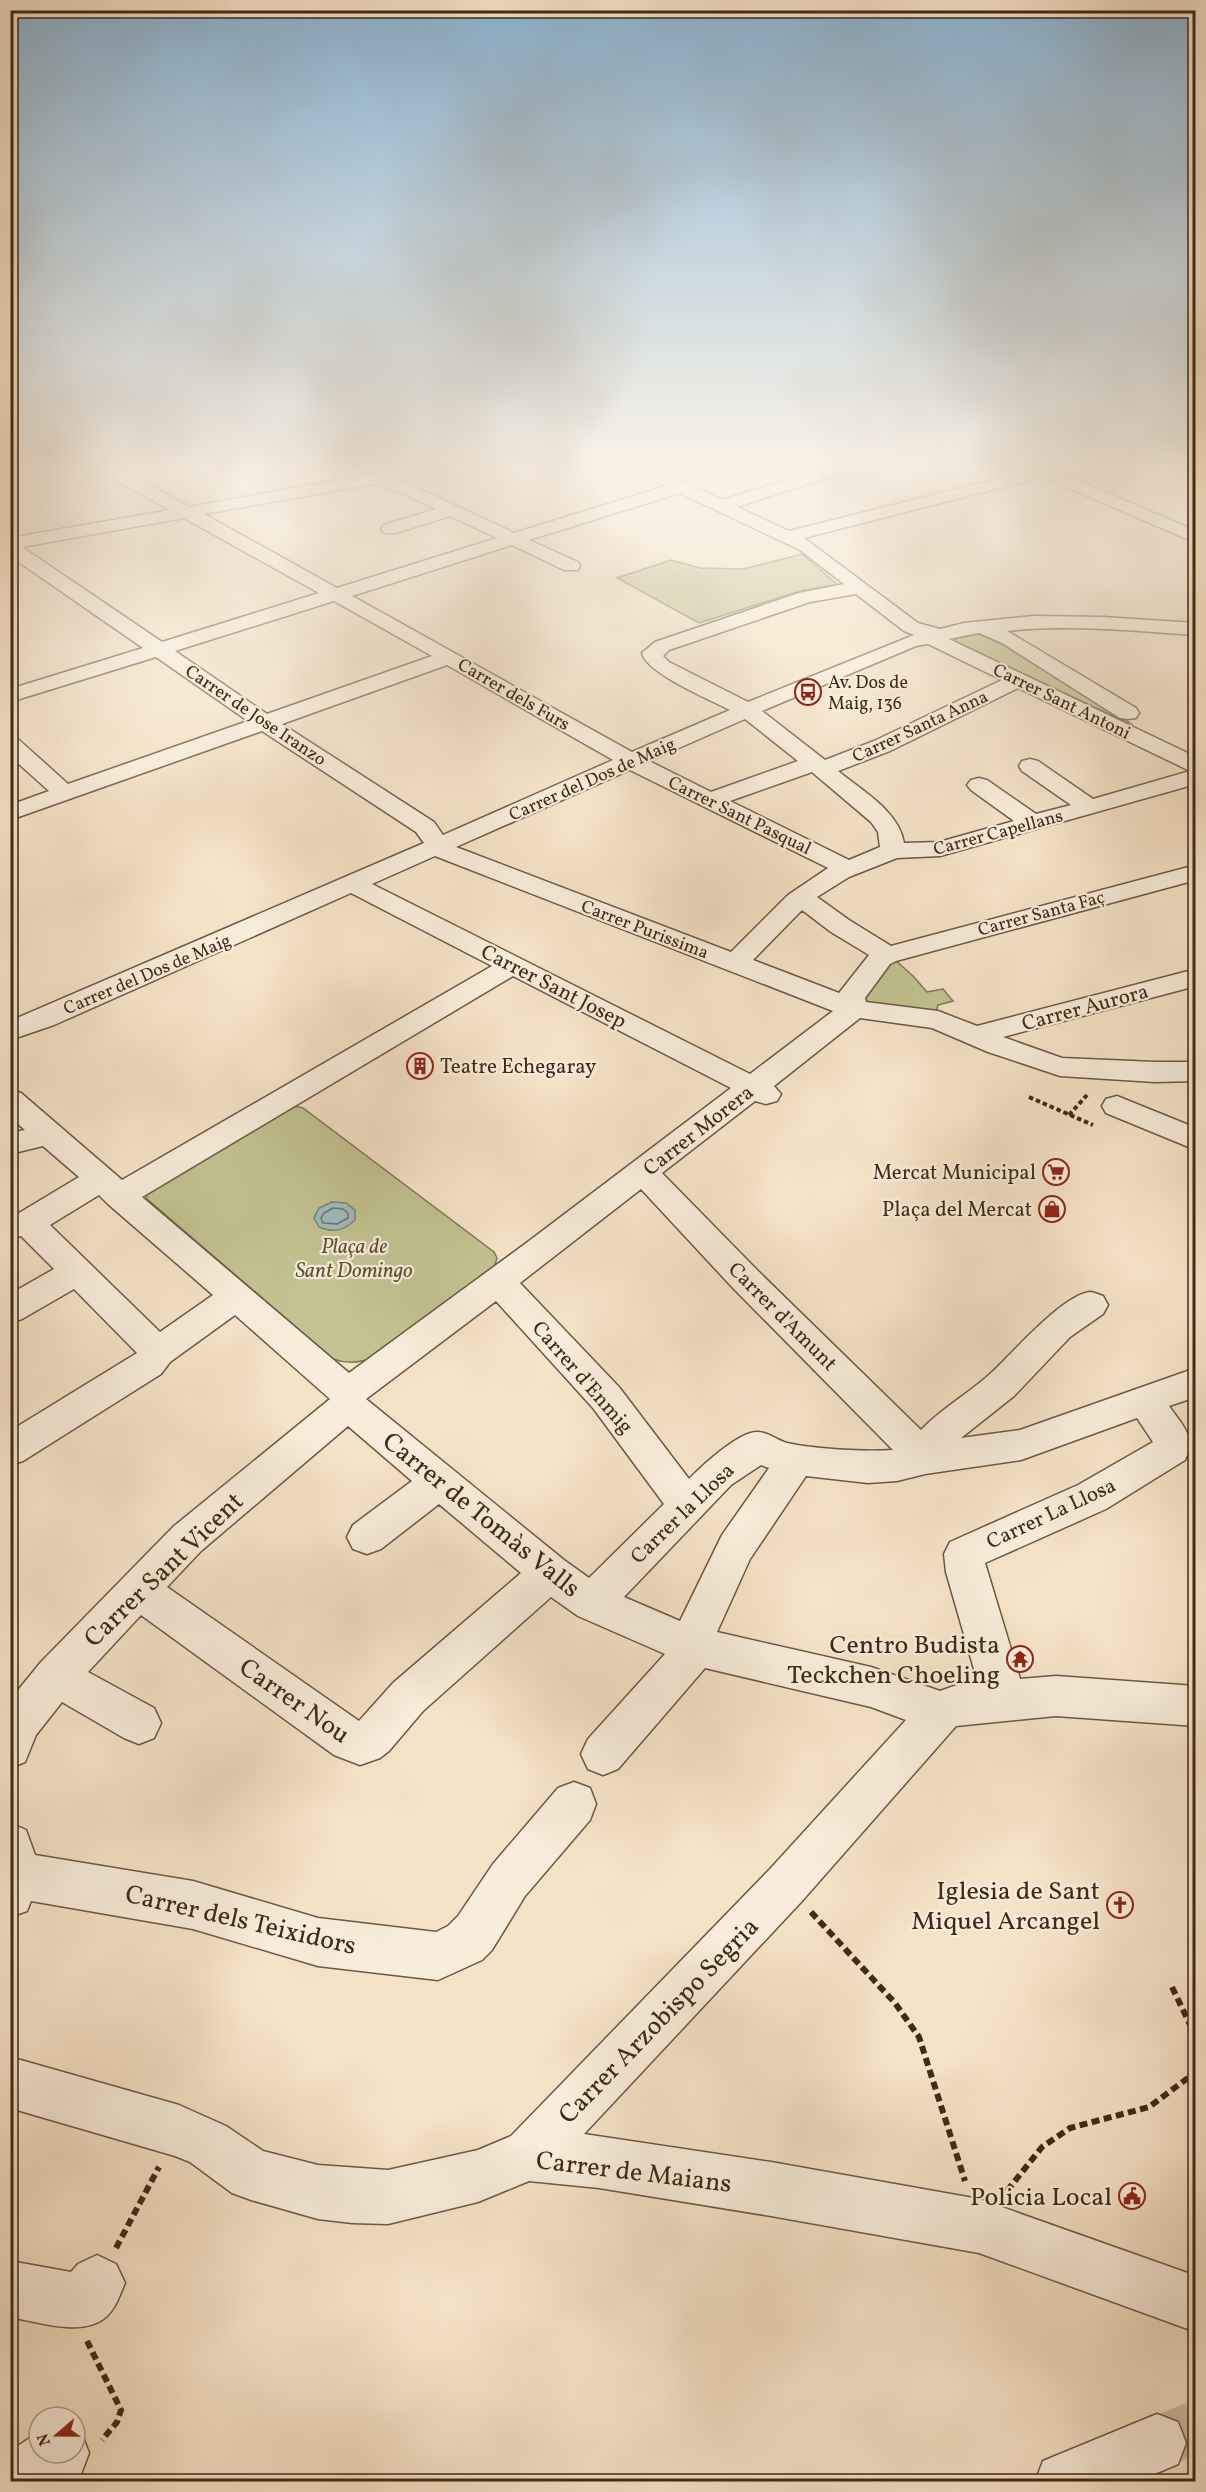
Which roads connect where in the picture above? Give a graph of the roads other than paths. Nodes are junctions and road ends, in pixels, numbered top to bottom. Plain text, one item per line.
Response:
1 (70, 587) edge
2 (323, 587) edge
3 (357, 587) edge
4 (859, 587) edge
5 (860, 587) edge
6 (335, 594) junction
7 (980, 627) junction
8 (1196, 629) edge
9 (922, 635) junction
10 (159, 650) junction
11 (449, 657) junction
12 (1018, 680) junction
13 (10, 696) edge
14 (747, 710) junction
15 (267, 724) junction
16 (10, 744) edge
17 (1196, 756) edge
18 (632, 762) junction
19 (1196, 765) edge
20 (818, 766) junction
21 (1030, 766) dead end
22 (1196, 777) edge
23 (980, 785) dead end
24 (65, 794) junction
25 (710, 800) junction
26 (1090, 807) junction
27 (10, 813) edge
28 (1033, 823) junction
29 (437, 848) junction
30 (893, 851) junction
31 (849, 869) junction
32 (1196, 872) edge
33 (354, 885) junction
34 (805, 896) junction
35 (887, 955) junction
36 (735, 963) junction
37 (513, 965) junction
38 (1196, 977) edge
39 (854, 1009) junction
40 (10, 1031) edge
41 (975, 1036) junction
42 (1196, 1071) edge
43 (760, 1090) junction
44 (10, 1100) edge
45 (1117, 1106) dead end
46 (31, 1128) edge
47 (1196, 1140) edge
48 (10, 1144) edge
49 (643, 1172) junction
50 (110, 1187) junction
51 (19, 1225) edge
52 (76, 1272) junction
53 (498, 1282) junction
54 (236, 1297) junction
55 (1091, 1305) dead end
56 (10, 1310) edge
57 (158, 1352) junction
58 (1196, 1382) edge
59 (348, 1399) junction
60 (1145, 1400) junction
61 (10, 1450) edge
62 (925, 1458) junction
63 (797, 1459) junction
64 (440, 1481) junction
65 (688, 1503) junction
66 (367, 1537) dead end
67 (550, 1573) junction
68 (139, 1590) junction
69 (592, 1603) junction
70 (693, 1646) junction
71 (56, 1676) junction
72 (1005, 1701) junction
73 (1196, 1706) edge
74 (941, 1712) junction
75 (139, 1723) dead end
76 (13, 1730) edge
77 (603, 1754) dead end
78 (574, 1804) dead end
79 (13, 1872) edge
80 (10, 2082) edge
81 (529, 2156) junction
82 (10, 2289) edge
83 (87, 2292) road end
84 (1196, 2304) edge
85 (1157, 2443) tunnel mouth
86 (44, 2465) edge
87 (16, 2481) edge
88 (1064, 2481) edge

1 - 10 street, Carrer de Jose Iranzo
2 - 6 street, Carrer dels Furs
3 - 6 street
4 - 14 street
5 - 9 street, Carrer Sant Antoni
6 - 10 street
6 - 11 street, Carrer dels Furs
7 - 8 street, Carrer del Dos de Maig
7 - 9 street, Carrer del Dos de Maig
7 - 17 street, Carrer Sant Antoni
9 - 12 street, Carrer Sant Antoni
9 - 14 street, Carrer del Dos de Maig
10 - 13 street
10 - 15 street, Carrer de Jose Iranzo
11 - 15 street
11 - 18 street, Carrer dels Furs
12 - 19 street, Carrer Sant Antoni
12 - 20 street, Carrer Santa Anna
14 - 18 street, Carrer del Dos de Maig
14 - 20 street
15 - 24 street
15 - 29 street, Carrer de Jose Iranzo
16 - 24 street
18 - 25 street, Carrer Sant Pasqual
18 - 29 street, Carrer del Dos de Maig
20 - 25 street, Carrer Santa Anna
20 - 30 street
21 - 26 street
22 - 26 street, Carrer Capellans
23 - 28 street
24 - 27 street
25 - 31 street, Carrer Sant Pasqual
26 - 28 street, Carrer Capellans
28 - 30 street, Carrer Capellans
29 - 33 street, Carrer del Dos de Maig
29 - 36 street, Carrer Purissima
30 - 31 street, Carrer Capellans
31 - 34 street, Carrer Capellans
32 - 35 street, Carrer Santa Faç
33 - 37 street, Carrer Sant Josep
33 - 40 street, Carrer del Dos de Maig
34 - 35 street
34 - 36 street, Carrer Capellans
35 - 39 street
36 - 39 street, Carrer Purissima
37 - 43 street, Carrer Sant Josep
37 - 50 street
38 - 41 street, Carrer Aurora
39 - 41 street
39 - 43 street, Carrer Morera
41 - 42 street
43 - 49 street, Carrer Morera
44 - 46 street
45 - 47 street
46 - 48 street
46 - 50 street
49 - 53 street, Carrer Morera
49 - 62 street, Carrer d'Amunt
50 - 51 street
50 - 54 street
51 - 52 street
52 - 56 street
52 - 57 street
53 - 59 street
53 - 65 street, Carrer d'Enmig
54 - 57 street
54 - 59 street
55 - 62 street
57 - 61 street
58 - 60 street
59 - 64 street, Carrer de Tomàs Valls
59 - 68 street, Carrer Sant Vicent
60 - 62 street, Carrer la Llosa
60 - 72 street, Carrer La Llosa
62 - 63 street, Carrer la Llosa
63 - 65 street, Carrer la Llosa
63 - 70 street
64 - 66 street
64 - 67 street, Carrer de Tomàs Valls
65 - 69 street, Carrer la Llosa
67 - 68 street, Carrer Nou
67 - 69 street, Carrer de Tomàs Valls
68 - 71 street, Carrer Sant Vicent
69 - 70 street, Carrer de Tomàs Valls
70 - 74 street, Carrer de Tomàs Valls
70 - 77 street
71 - 75 street
71 - 76 street, Carrer Sant Vicent
72 - 73 street
72 - 74 street
74 - 81 street, Carrer Arzobispo Segria
78 - 79 street, Carrer dels Teixidors
80 - 81 street, Carrer de Maians
81 - 84 street, Carrer de Maians
82 - 83 street
85 - 88 street
86 - 87 street

